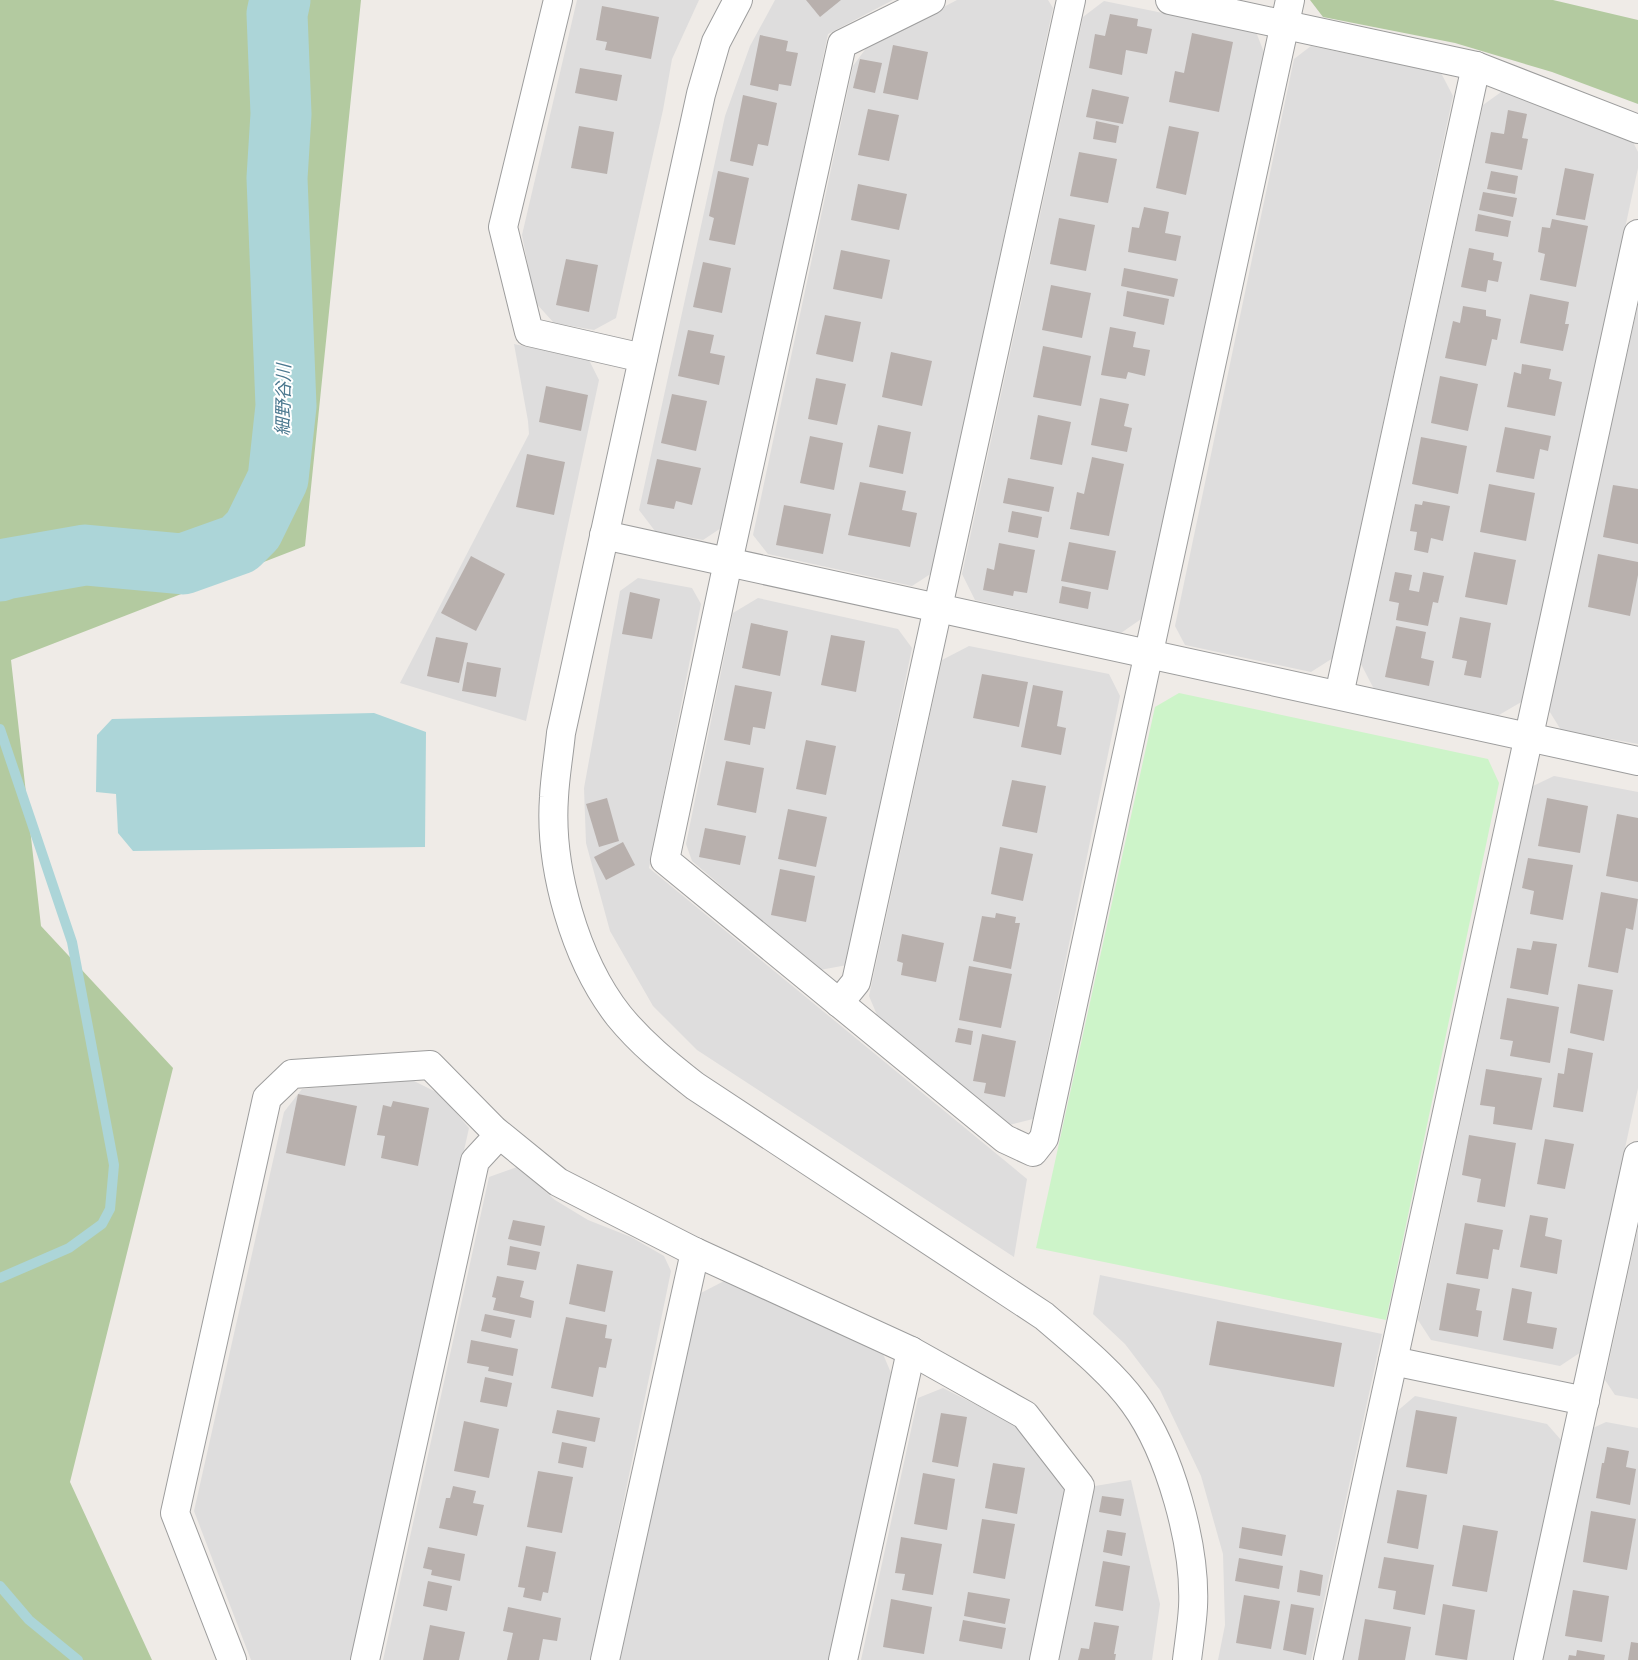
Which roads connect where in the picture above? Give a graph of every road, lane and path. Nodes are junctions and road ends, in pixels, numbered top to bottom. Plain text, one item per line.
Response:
1 (558, 0) edge
2 (738, 0) edge
3 (931, 0) edge
4 (1071, 0) edge
5 (1170, 0) edge
6 (1287, 12) edge
7 (1476, 66) junction
8 (1638, 129) edge
9 (1638, 234) edge
10 (643, 358) junction
11 (604, 535) junction
12 (728, 562) junction
13 (939, 608) junction
14 (1149, 654) junction
15 (1339, 695) junction
16 (1529, 736) junction
17 (1638, 761) edge
18 (839, 1002) junction
19 (499, 1135) junction
20 (1638, 1156) edge
21 (695, 1252) junction
22 (911, 1351) junction
23 (1394, 1361) junction
24 (1585, 1401) junction
25 (232, 1660) edge
26 (365, 1660) edge
27 (605, 1660) edge
28 (844, 1660) edge
29 (1044, 1660) edge
30 (1187, 1660) edge
31 (1328, 1660) edge
32 (1528, 1660) edge

1 - 10 street
2 - 10 street
3 - 12 street
4 - 13 street
5 - 6 street
6 - 7 street
6 - 14 street
7 - 8 street
7 - 15 street
9 - 16 street
10 - 11 street
11 - 12 street
11 - 30 street
12 - 13 street
12 - 18 street
13 - 14 street
13 - 18 street
14 - 15 street
14 - 18 street
15 - 16 street
16 - 17 street
16 - 23 street
19 - 21 street
19 - 25 street
19 - 26 street
20 - 24 street
21 - 22 street
21 - 27 street
22 - 28 street
22 - 29 street
23 - 24 street
23 - 31 street
24 - 32 street

